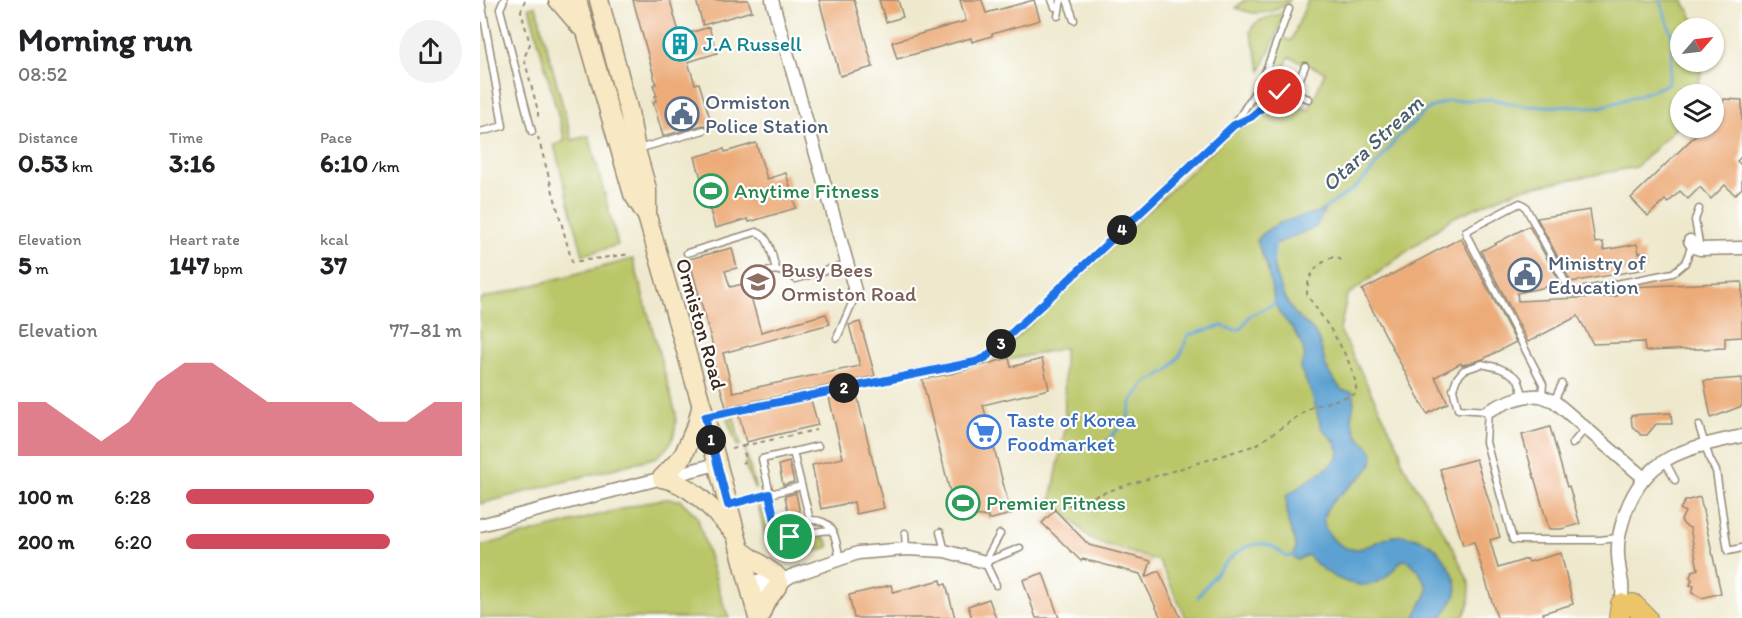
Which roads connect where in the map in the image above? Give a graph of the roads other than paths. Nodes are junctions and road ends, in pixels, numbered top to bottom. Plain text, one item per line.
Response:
1 (481, 0) edge
2 (504, 0) edge
3 (558, 0) edge
4 (577, 0) edge
5 (599, 0) edge
6 (608, 0) edge
7 (772, 0) edge
8 (1061, 0) edge
9 (1067, 0) edge
10 (1289, 9) dead end
11 (1058, 16) dead end
12 (1074, 20) dead end
13 (587, 32) junction
14 (609, 34) junction
15 (1305, 66) dead end
16 (1294, 93) junction
17 (1309, 99) dead end
18 (1234, 125) junction
19 (534, 130) road end
20 (704, 130) dead end
21 (480, 132) edge
22 (636, 150) junction
23 (1699, 209) dead end
24 (647, 216) junction
25 (1694, 245) junction
26 (1742, 248) edge
27 (687, 253) dead end
28 (847, 264) junction
29 (776, 269) junction
30 (748, 277) dead end
31 (855, 294) joint
32 (837, 338) dead end
33 (1562, 384) dead end
34 (1524, 397) junction
35 (1548, 399) junction
36 (703, 411) junction
37 (1488, 411) junction
38 (1699, 426) dead end
39 (1586, 428) junction
40 (1742, 436) edge
41 (1572, 444) dead end
42 (1705, 444) junction
43 (818, 446) dead end
44 (793, 452) junction
45 (1665, 460) junction
46 (717, 464) junction
47 (662, 478) junction
48 (1644, 478) junction
49 (1675, 480) dead end
50 (801, 486) junction
51 (769, 494) junction
52 (728, 505) junction
53 (480, 525) edge
54 (833, 531) junction
55 (940, 532) dead end
56 (905, 533) dead end
57 (1000, 534) dead end
58 (1619, 538) junction
59 (738, 542) junction
60 (1020, 548) dead end
61 (1742, 548) edge
62 (906, 549) junction
63 (945, 551) junction
64 (840, 560) junction
65 (985, 562) junction
66 (782, 578) junction
67 (996, 585) dead end
68 (750, 589) junction
69 (1629, 609) edge
70 (758, 618) edge

1 - 21 lane
2 - 19 lane
3 - 13 main road
4 - 13 main road, Ormiston Road
5 - 14 main road, Ormiston Road
6 - 14 main road
7 - 28 street
8 - 11 lane
9 - 12 lane
10 - 18 lane
13 - 24 main road, Ormiston Road
14 - 22 main road, Ormiston Road
15 - 16 lane
16 - 17 lane
16 - 18 lane
18 - 36 lane
20 - 22 lane
22 - 24 main road, Ormiston Road
23 - 25 lane
24 - 36 main road, Ormiston Road
25 - 26 street
25 - 35 lane
27 - 29 lane
28 - 29 lane
28 - 31 street
29 - 30 lane
31 - 32 lane
33 - 35 lane
34 - 35 street
34 - 37 street
34 - 37 lane
35 - 39 street
36 - 46 main road, Ormiston Road
36 - 47 main road
37 - 58 lane
38 - 42 lane
39 - 41 lane
39 - 48 street
40 - 42 street
42 - 45 street
42 - 61 lane
43 - 44 lane
44 - 50 lane
44 - 51 lane
45 - 48 street
45 - 49 lane
46 - 47 street
46 - 52 main road, Ormiston Road
47 - 53 street
47 - 59 main road
48 - 58 street
50 - 51 lane
50 - 54 lane
51 - 52 lane
51 - 54 lane
52 - 59 main road, Ormiston Road
54 - 64 lane
55 - 63 lane
56 - 62 lane
57 - 65 lane
58 - 69 street
59 - 66 main road
59 - 68 main road, Ormiston Road
60 - 65 lane
62 - 63 street
62 - 64 street
63 - 65 street
64 - 66 street
65 - 67 lane
66 - 68 street
66 - 70 main road
68 - 70 main road, Ormiston Road

